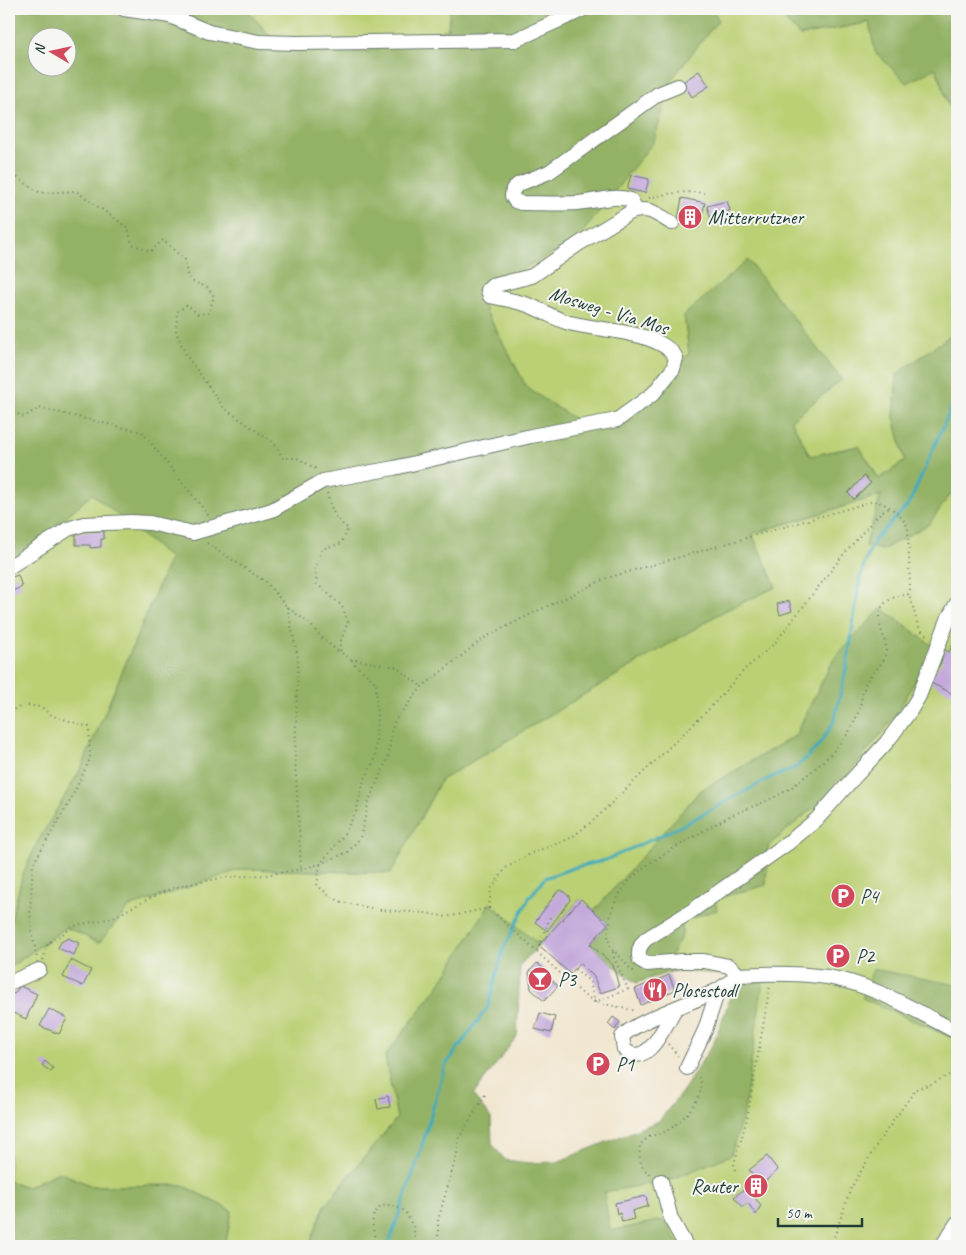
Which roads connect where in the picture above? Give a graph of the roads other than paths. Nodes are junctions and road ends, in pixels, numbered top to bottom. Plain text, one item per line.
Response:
1 (124, 9) edge
2 (584, 9) edge
3 (678, 86) dead end
4 (631, 207) junction
5 (672, 223) dead end
6 (9, 567) edge
7 (957, 603) edge
8 (39, 970) road end
9 (739, 975) junction
10 (9, 983) edge
11 (718, 990) junction
12 (675, 1009) junction
13 (957, 1032) edge
14 (687, 1068) road end
15 (661, 1181) road end
16 (957, 1223) edge
17 (686, 1246) edge
18 (942, 1246) edge

1 - 2 street
3 - 4 street
4 - 5 street
4 - 6 street, Mosweg - Via Mos
7 - 9 street
8 - 10 street
9 - 11 street
9 - 13 street
11 - 12 street
11 - 14 street
12 - 12 street
15 - 17 street
16 - 18 street

